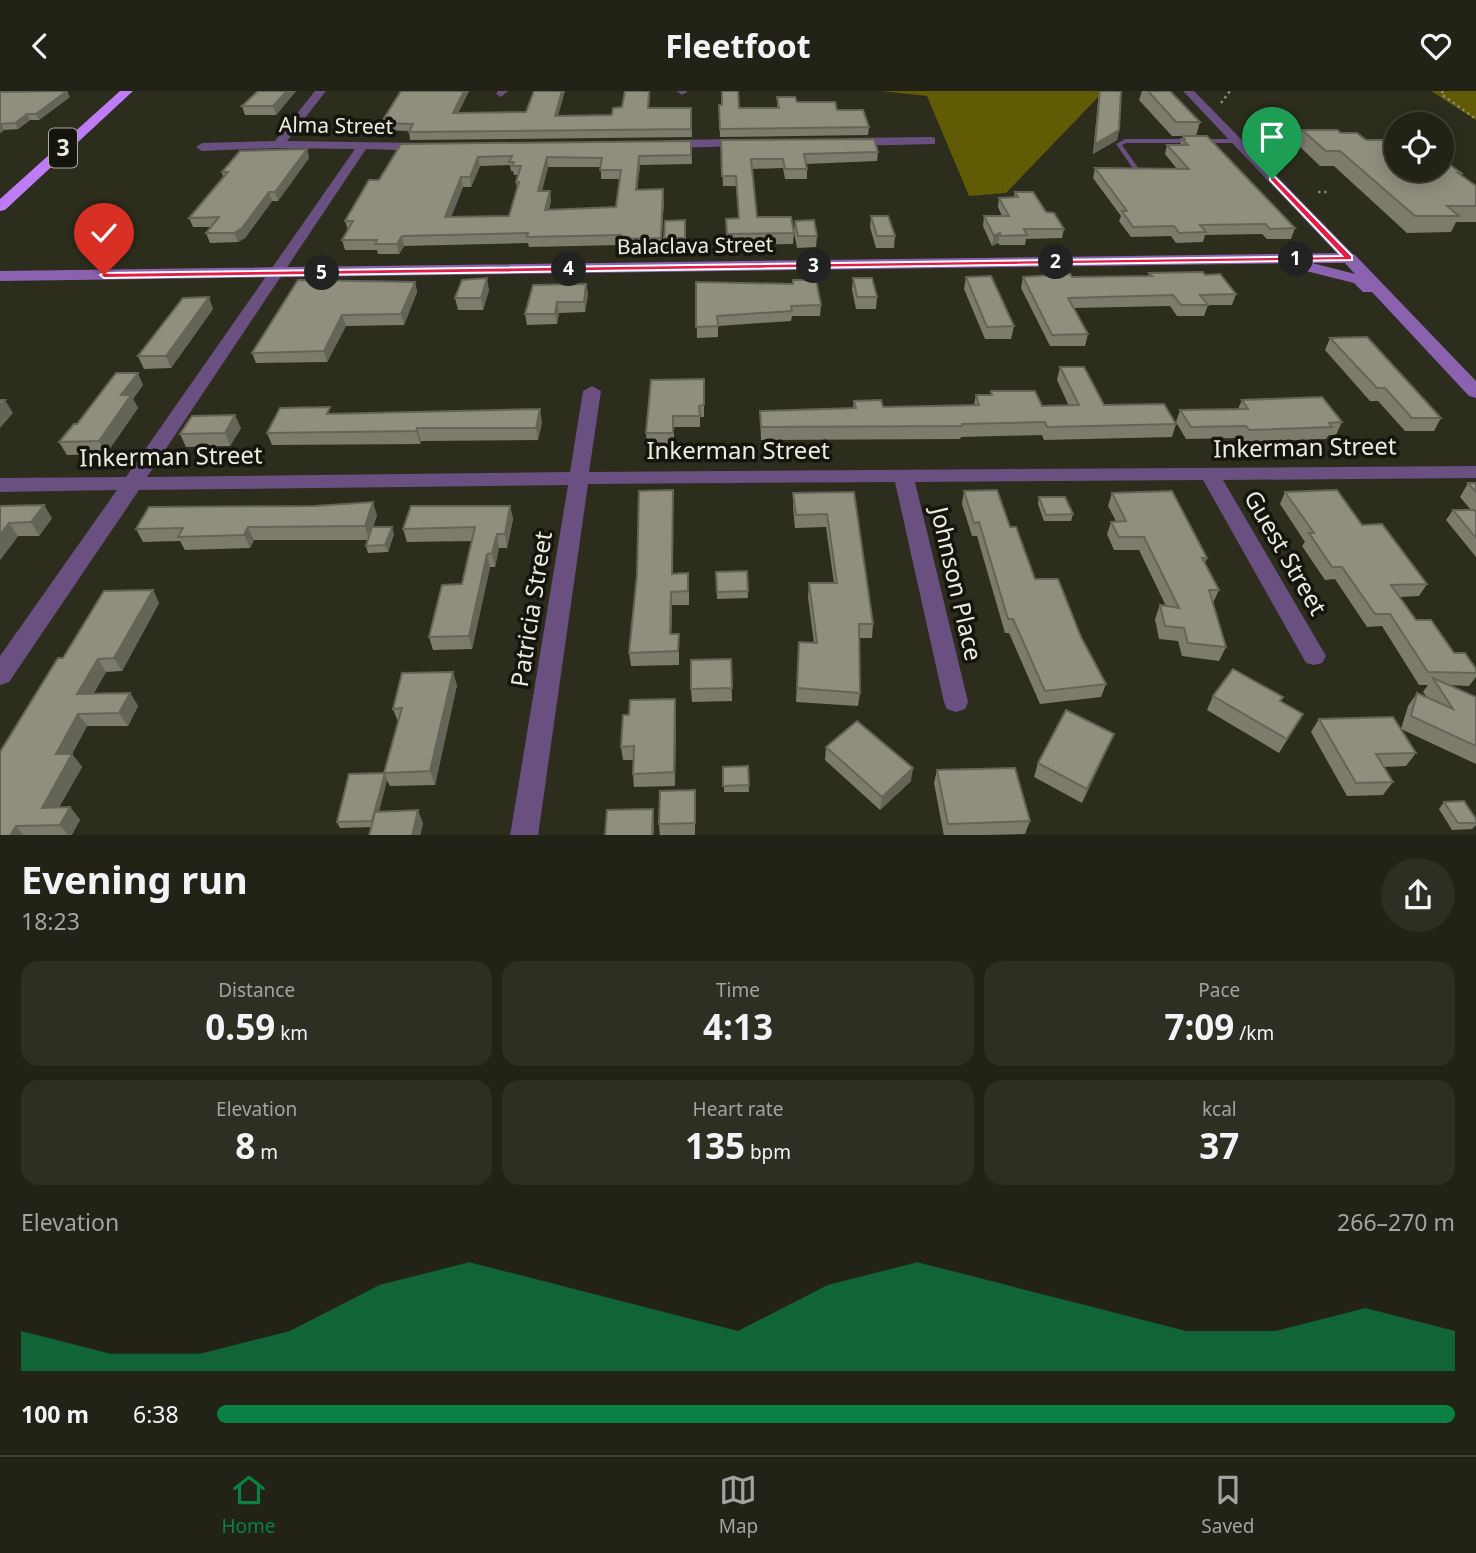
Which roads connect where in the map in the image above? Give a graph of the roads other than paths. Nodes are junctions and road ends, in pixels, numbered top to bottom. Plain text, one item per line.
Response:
1 (127, 91) edge
2 (321, 91) edge
3 (1188, 91) edge
4 (931, 141) dead end
5 (1235, 141) junction
6 (834, 142) edge
7 (765, 143) edge
8 (278, 144) junction
9 (653, 144) edge
10 (202, 147) dead end
11 (362, 147) junction
12 (431, 147) edge
13 (1136, 169) edge
14 (0, 207) edge
15 (1349, 258) junction
16 (1198, 260) junction
17 (278, 273) junction
18 (0, 277) edge
19 (1403, 315) junction
20 (592, 391) dead end
21 (1476, 392) edge
22 (1476, 472) edge
23 (1210, 475) junction
24 (904, 477) junction
25 (579, 478) junction
26 (131, 484) junction
27 (0, 485) edge
28 (1314, 656) dead end
29 (0, 675) edge
30 (956, 702) dead end
31 (524, 835) edge

1 - 14 highway, 3
2 - 8 street
3 - 5 street
4 - 6 street
5 - 13 lane
5 - 15 street
7 - 9 street
8 - 10 street, Alma Street
8 - 11 street, Alma Street
11 - 12 street, Alma Street
11 - 17 street
15 - 16 street, Balaclava Street
15 - 19 street
16 - 17 street, Balaclava Street
16 - 19 street
17 - 18 street, Balaclava Street
17 - 26 street
19 - 21 street
20 - 25 street, Patricia Street
22 - 23 street, Inkerman Street
23 - 24 street, Inkerman Street
23 - 28 street, Guest Street
24 - 25 street, Inkerman Street
24 - 30 street, Johnson Place
25 - 26 street, Inkerman Street
25 - 31 street, Patricia Street
26 - 27 street, Inkerman Street
26 - 29 street

